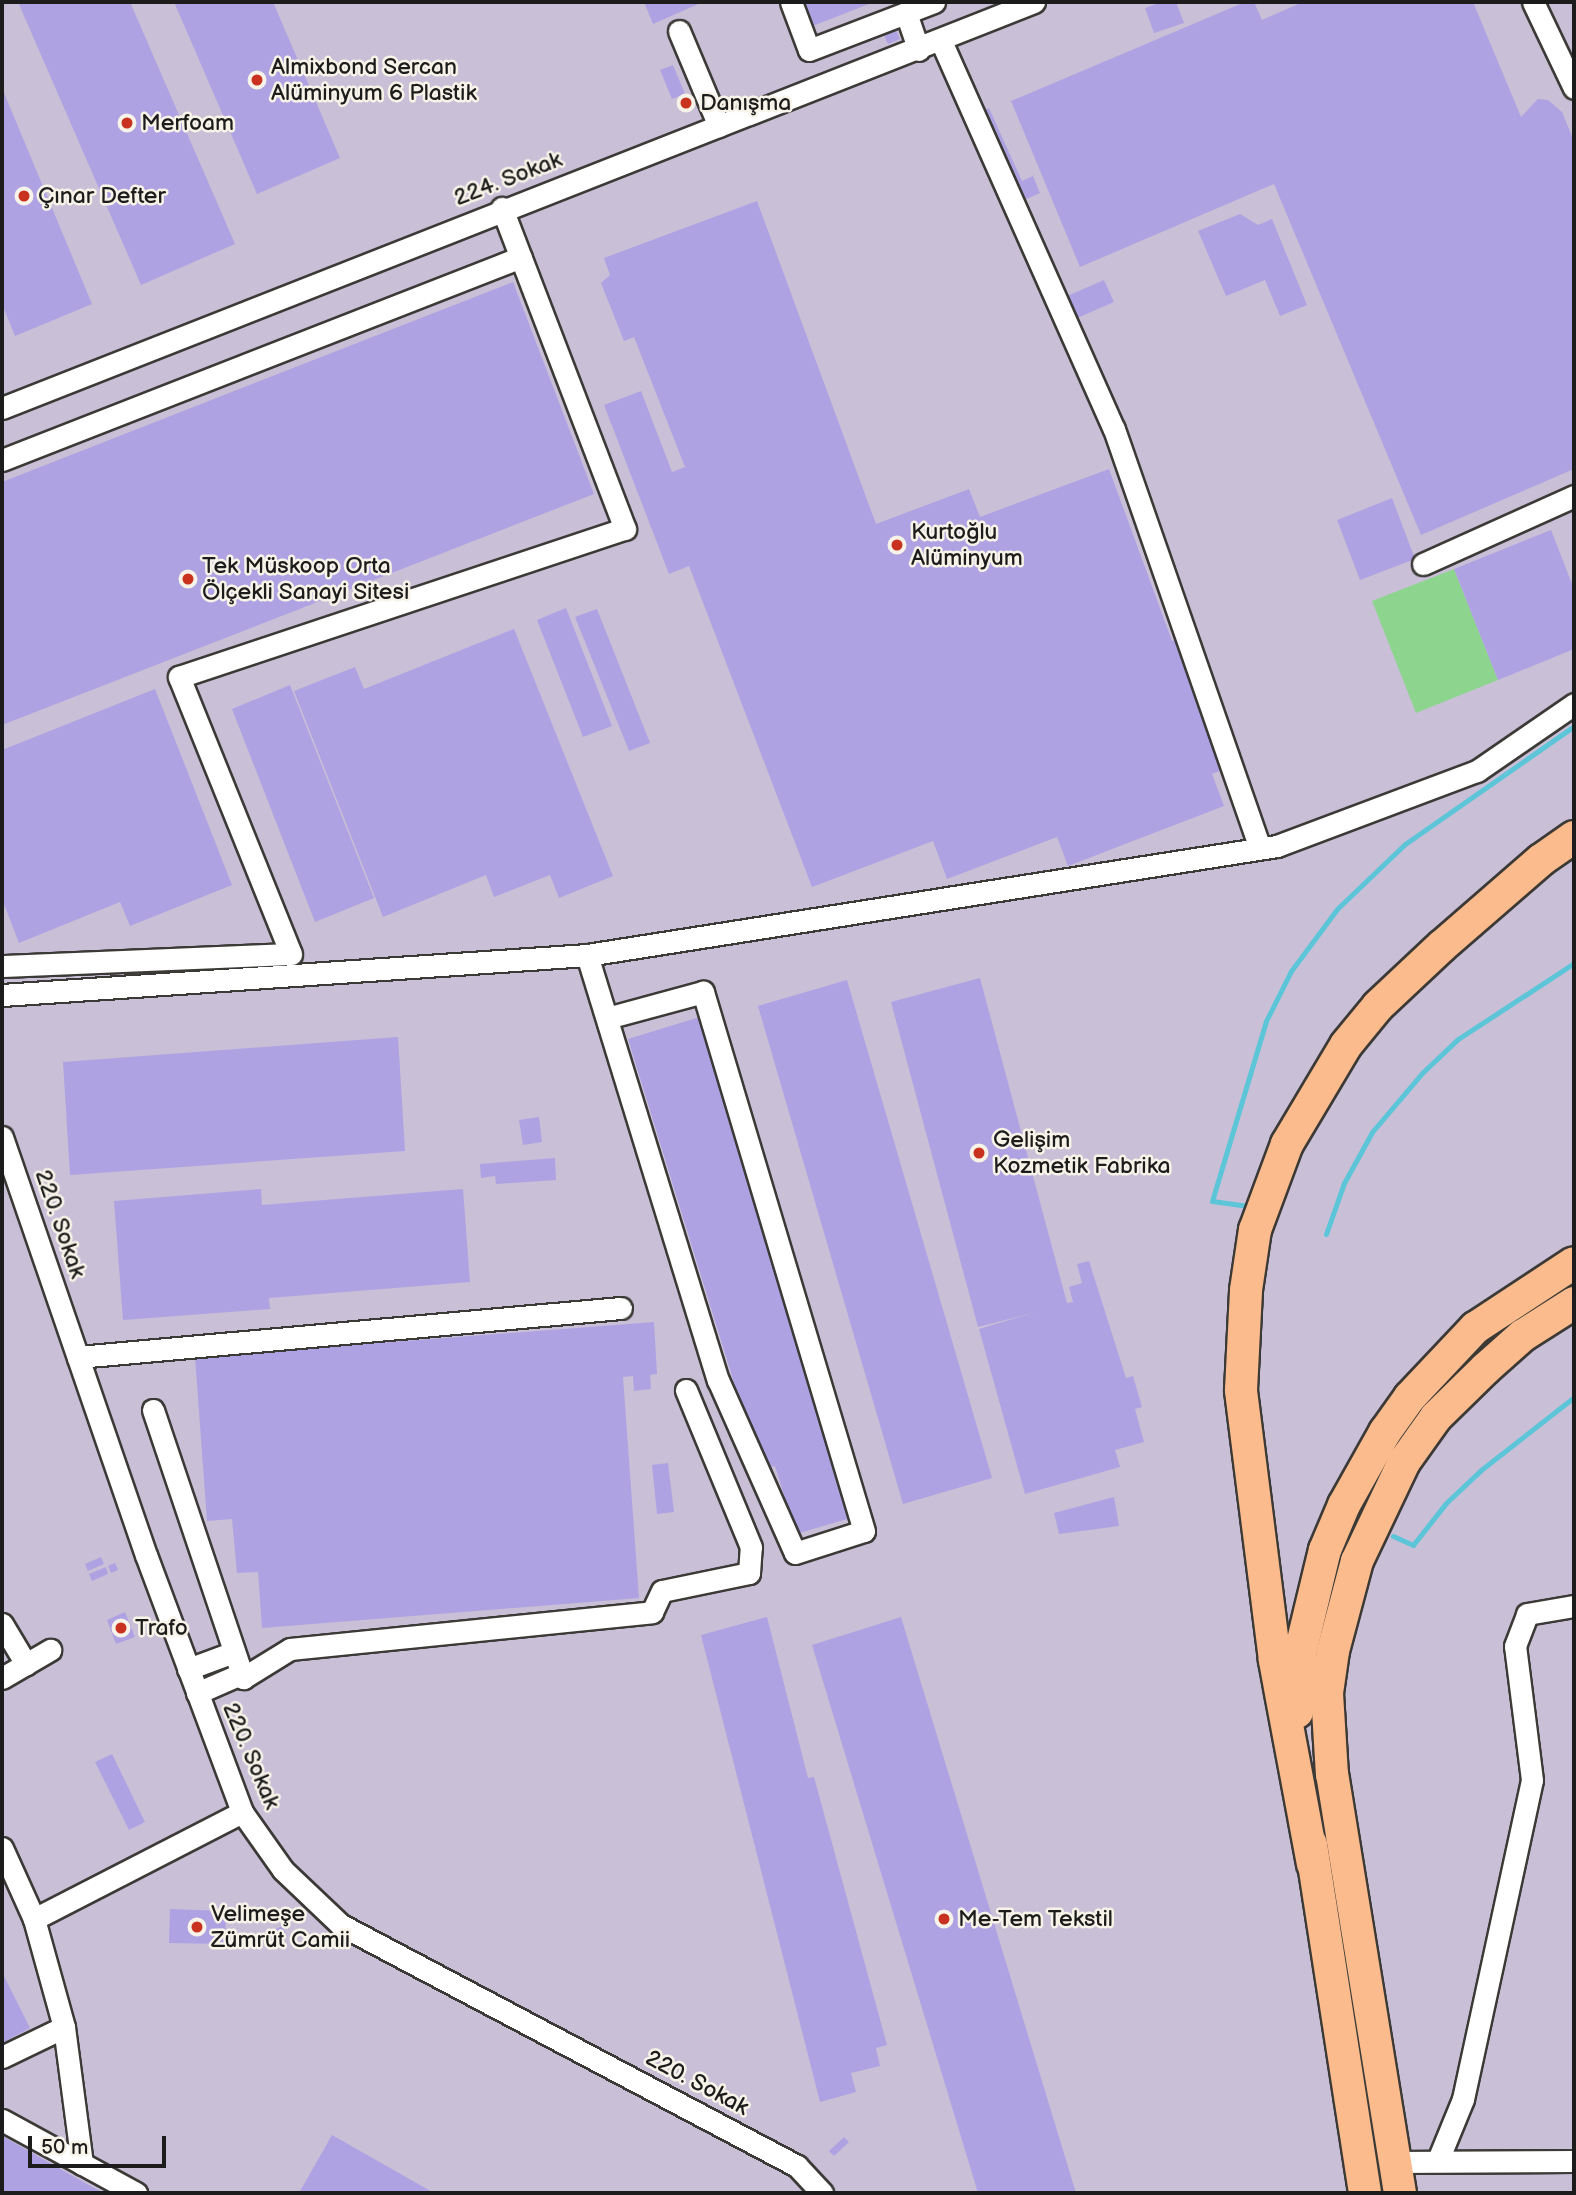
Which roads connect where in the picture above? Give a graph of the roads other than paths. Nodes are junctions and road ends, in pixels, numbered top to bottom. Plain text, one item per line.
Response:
1 (791, 2) edge
2 (934, 2) edge
3 (1034, 2) edge
4 (1533, 2) edge
5 (906, 13) junction
6 (679, 31) dead end
7 (941, 41) junction
8 (919, 50) junction
9 (1574, 88) edge
10 (719, 126) junction
11 (502, 208) junction
12 (521, 257) junction
13 (2, 408) edge
14 (2, 460) edge
15 (1574, 495) edge
16 (1423, 564) dead end
17 (1574, 704) edge
18 (1574, 837) edge
19 (1261, 848) junction
20 (587, 954) junction
21 (2, 966) edge
22 (2, 995) edge
23 (607, 1018) junction
24 (2, 1137) edge
25 (1574, 1263) edge
26 (1574, 1303) edge
27 (621, 1308) dead end
28 (1574, 1320) edge
29 (78, 1357) junction
30 (686, 1390) dead end
31 (153, 1410) dead end
32 (1436, 1417) junction
33 (1574, 1606) edge
34 (2, 1624) edge
35 (50, 1650) dead end
36 (234, 1652) junction
37 (26, 1664) junction
38 (188, 1670) junction
39 (241, 1674) junction
40 (2, 1678) edge
41 (197, 1693) junction
42 (242, 1812) junction
43 (2, 1848) edge
44 (1313, 1864) junction
45 (34, 1919) junction
46 (64, 2027) junction
47 (2, 2057) edge
48 (2, 2120) edge
49 (1438, 2160) junction
50 (1574, 2161) edge
51 (1395, 2162) junction
52 (82, 2164) junction
53 (1363, 2180) edge
54 (136, 2193) edge
55 (822, 2193) edge
56 (1400, 2193) edge

1 - 5 street
2 - 5 street
3 - 7 street, 224. Sokak
4 - 9 street
5 - 8 street
6 - 10 street
7 - 8 street, 224. Sokak
7 - 19 street
8 - 10 street, 224. Sokak
10 - 11 street, 224. Sokak
11 - 12 street
11 - 13 street, 224. Sokak
12 - 14 street
12 - 21 street
15 - 16 street
17 - 19 street
18 - 44 highway
19 - 20 street
20 - 22 street
20 - 23 street
23 - 23 street
24 - 29 street, 220. Sokak
25 - 44 highway
26 - 32 highway
27 - 29 street
28 - 32 highway
29 - 38 street, 220. Sokak
30 - 39 street
31 - 36 street
32 - 51 highway
33 - 49 street
34 - 37 street
35 - 37 street
36 - 38 street
36 - 39 street
37 - 40 street
38 - 41 street, 220. Sokak
39 - 41 street
41 - 42 street, 220. Sokak
42 - 45 street
42 - 55 street, 220. Sokak
43 - 45 street
44 - 53 highway
45 - 46 street
46 - 47 street
46 - 52 street
48 - 52 street
49 - 50 street
49 - 51 street
51 - 53 highway
51 - 56 highway
52 - 54 street

